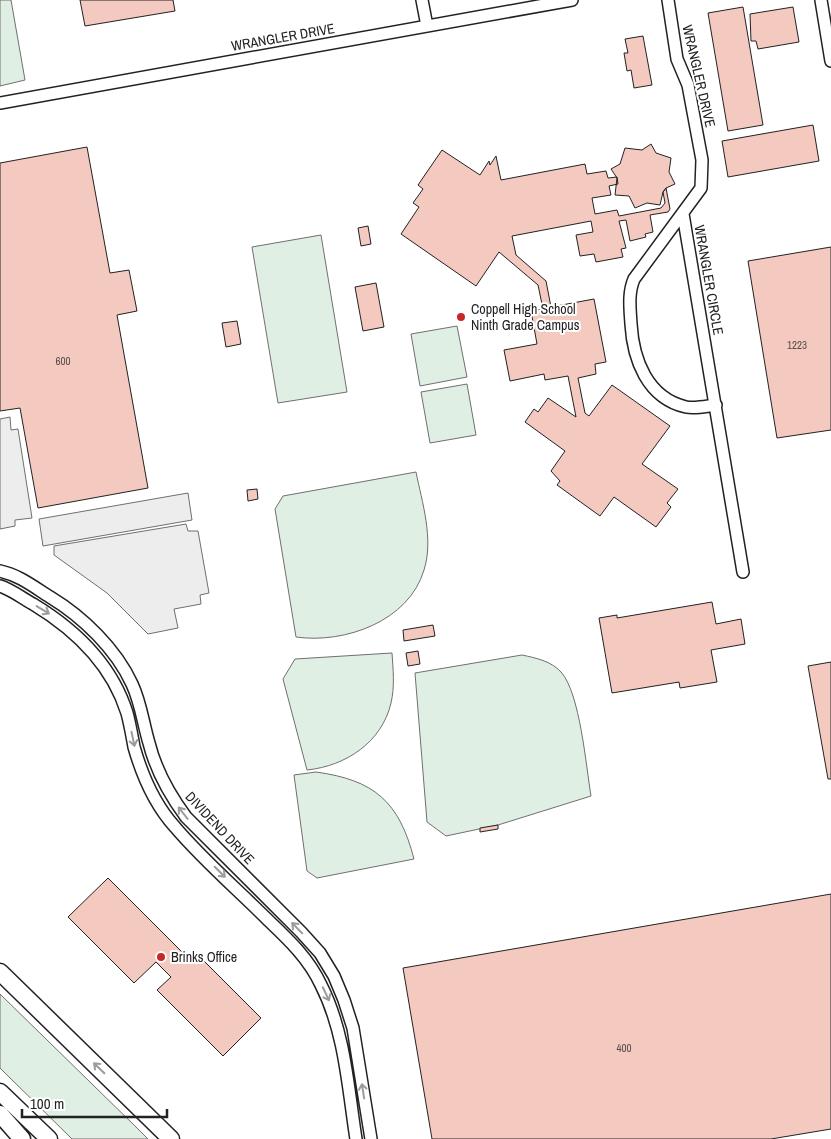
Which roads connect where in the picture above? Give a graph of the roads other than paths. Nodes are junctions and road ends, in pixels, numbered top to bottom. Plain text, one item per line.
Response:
1 (422, 0) edge
2 (572, 0) edge
3 (668, 0) edge
4 (821, 0) edge
5 (427, 26) junction
6 (831, 62) edge
7 (0, 103) edge
8 (683, 214) junction
9 (716, 405) junction
10 (0, 571) edge
11 (743, 572) dead end
12 (0, 586) edge
13 (168, 794) junction
14 (155, 799) junction
15 (251, 882) junction
16 (241, 893) junction
17 (0, 972) edge
18 (0, 1092) edge
19 (0, 1114) edge
20 (22, 1139) edge
21 (48, 1139) edge
22 (171, 1139) edge
23 (356, 1139) edge
24 (371, 1139) edge

1 - 5 street
2 - 5 street, WRANGLER DRIVE
3 - 8 street, WRANGLER DRIVE
4 - 6 street
5 - 7 street, WRANGLER DRIVE
8 - 9 street, WRANGLER CIRCLE
8 - 9 street, WRANGLER CIRCLE
9 - 11 street, WRANGLER CIRCLE
10 - 13 street, DIVIDEND DRIVE
12 -> 14 street
13 - 14 street
15 -> 13 street, DIVIDEND DRIVE
14 -> 16 street
15 - 16 street
24 -> 15 street, DIVIDEND DRIVE
16 -> 23 street
22 -> 17 highway
18 - 21 highway
19 - 20 highway

